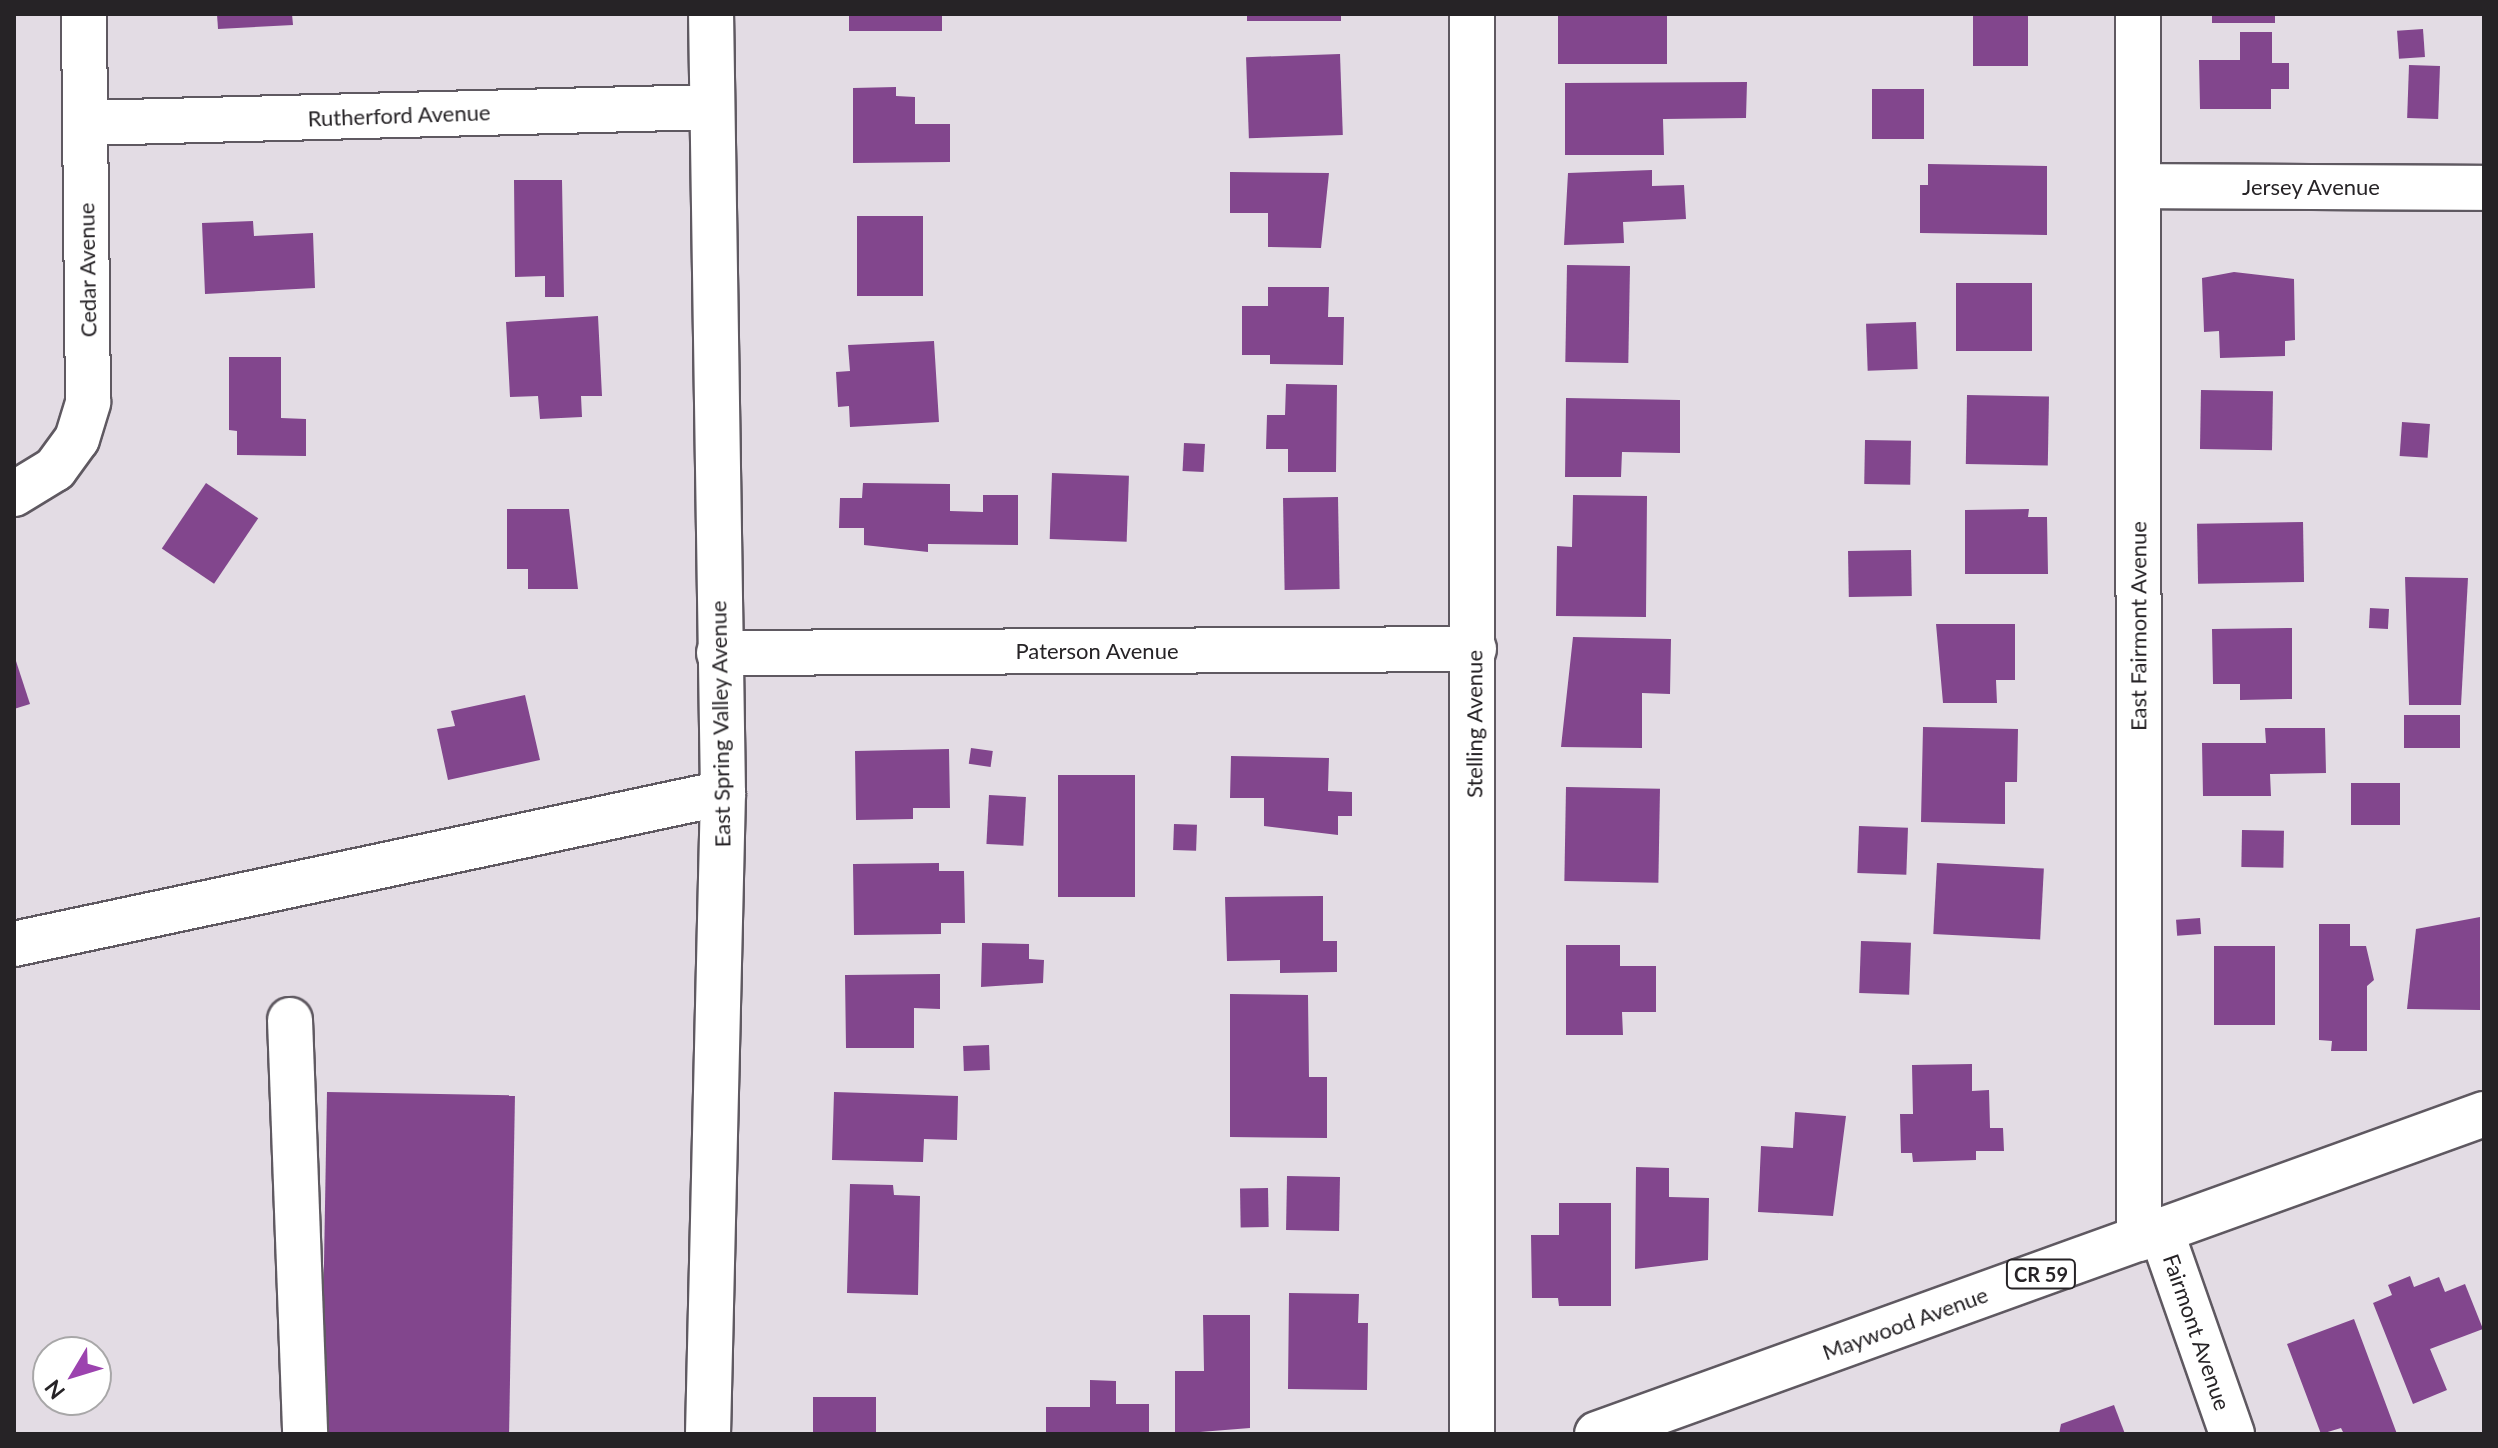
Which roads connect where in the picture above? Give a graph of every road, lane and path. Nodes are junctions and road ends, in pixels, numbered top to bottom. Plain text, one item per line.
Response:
1 (84, 14) edge
2 (711, 14) edge
3 (1472, 14) edge
4 (2138, 14) edge
5 (712, 107) junction
6 (86, 123) junction
7 (2138, 186) junction
8 (2484, 188) edge
9 (14, 494) edge
10 (1474, 649) junction
11 (719, 653) junction
12 (723, 793) junction
13 (14, 944) edge
14 (290, 1020) dead end
15 (2484, 1114) edge
16 (2150, 1235) junction
17 (305, 1434) edge
18 (708, 1434) edge
19 (1472, 1434) edge
20 (1597, 1434) edge
21 (2232, 1434) edge

1 - 6 street, Cedar Avenue
2 - 5 street, East Spring Valley Avenue
3 - 10 street, Stelling Avenue
4 - 7 street, East Fairmont Avenue
5 - 6 street, Rutherford Avenue
5 - 11 street, East Spring Valley Avenue
6 - 9 street, Cedar Avenue
7 - 8 street, Jersey Avenue
7 - 16 street, East Fairmont Avenue
10 - 11 street, Paterson Avenue
10 - 19 street, Stelling Avenue
11 - 12 street, East Spring Valley Avenue
12 - 13 street
12 - 18 street, East Spring Valley Avenue
14 - 17 street
15 - 16 street, Maywood Avenue / CR 59
16 - 20 street, Maywood Avenue / CR 59
16 - 21 street, Fairmont Avenue

